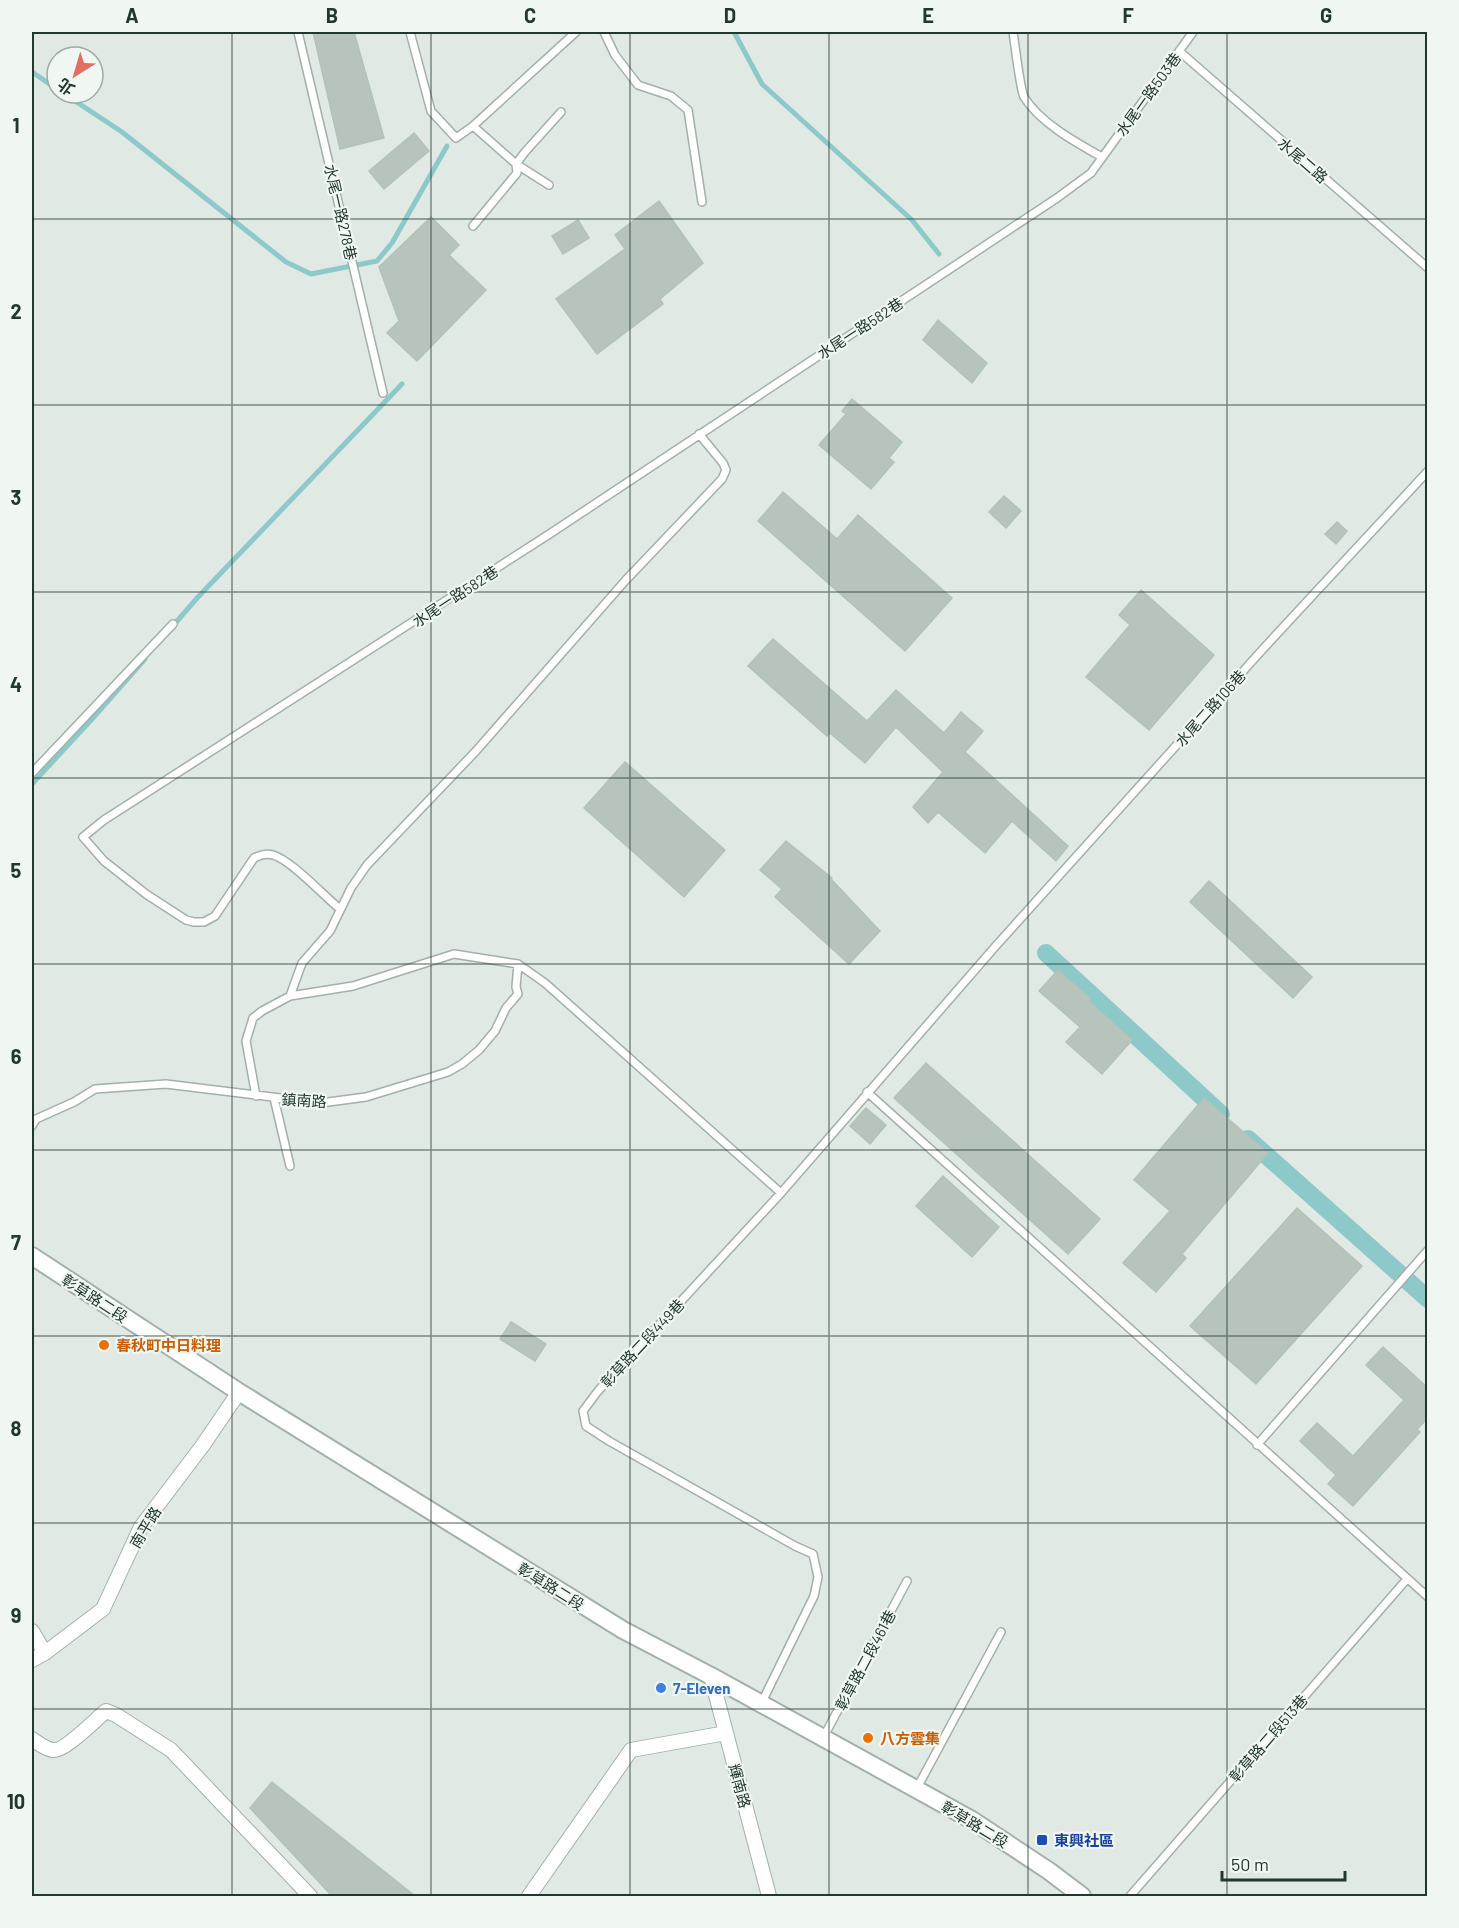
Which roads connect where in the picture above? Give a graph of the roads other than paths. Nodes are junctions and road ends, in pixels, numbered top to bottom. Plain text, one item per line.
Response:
1 (298, 32) edge
2 (410, 32) edge
3 (576, 32) edge
4 (604, 32) edge
5 (1013, 32) edge
6 (1193, 32) edge
7 (1179, 51) junction
8 (561, 112) dead end
9 (473, 126) junction
10 (1102, 157) junction
11 (516, 164) junction
12 (549, 185) dead end
13 (702, 202) dead end
14 (473, 225) dead end
15 (1428, 268) edge
16 (383, 393) dead end
17 (699, 434) junction
18 (1428, 471) edge
19 (173, 624) dead end
20 (32, 773) edge
21 (340, 909) junction
22 (994, 948) joint
23 (518, 964) junction
24 (290, 996) junction
25 (867, 1092) junction
26 (256, 1096) junction
27 (274, 1098) junction
28 (32, 1126) edge
29 (291, 1166) dead end
30 (781, 1193) junction
31 (1428, 1250) edge
32 (32, 1256) edge
33 (239, 1392) junction
34 (1257, 1445) junction
35 (1407, 1579) junction
36 (907, 1581) dead end
37 (1428, 1597) edge
38 (32, 1631) edge
39 (1001, 1632) dead end
40 (45, 1653) junction
41 (32, 1660) edge
42 (711, 1676) junction
43 (761, 1704) junction
44 (726, 1733) junction
45 (32, 1739) edge
46 (823, 1739) junction
47 (916, 1789) junction
48 (310, 1896) edge
49 (529, 1896) edge
50 (769, 1896) edge
51 (1082, 1896) edge
52 (1130, 1896) edge

1 - 16 lane, 水尾一路278巷
2 - 9 lane
3 - 9 lane
4 - 13 lane
5 - 10 lane
6 - 7 lane, 水尾一路503巷
7 - 10 lane, 水尾一路503巷
7 - 15 lane, 水尾二路
8 - 11 lane
9 - 11 lane
10 - 17 lane, 水尾一路582巷
11 - 12 lane
11 - 14 lane
17 - 21 lane
17 - 21 lane, 水尾一路582巷
18 - 22 lane, 水尾二路106巷
19 - 20 lane
21 - 24 lane
22 - 25 lane, 彰草路二段449巷
23 - 24 lane
23 - 27 lane, 鎮南路
23 - 30 lane
24 - 26 lane
25 - 30 lane, 彰草路二段449巷
25 - 34 lane
26 - 27 lane, 鎮南路
26 - 28 lane, 鎮南路
27 - 29 lane
30 - 43 lane, 彰草路二段449巷
31 - 34 lane
32 - 33 street, 彰草路二段
33 - 40 street, 南平路
33 - 42 street, 彰草路二段
34 - 35 lane
35 - 37 lane
35 - 52 lane, 彰草路二段513巷
36 - 46 lane, 彰草路二段461巷
38 - 40 street
39 - 47 lane
40 - 41 street, 南平路
42 - 43 street, 彰草路二段
42 - 44 street, 輝南路
43 - 46 street, 彰草路二段
44 - 49 street
44 - 50 street, 輝南路
45 - 48 street
46 - 47 street, 彰草路二段
47 - 51 street, 彰草路二段

